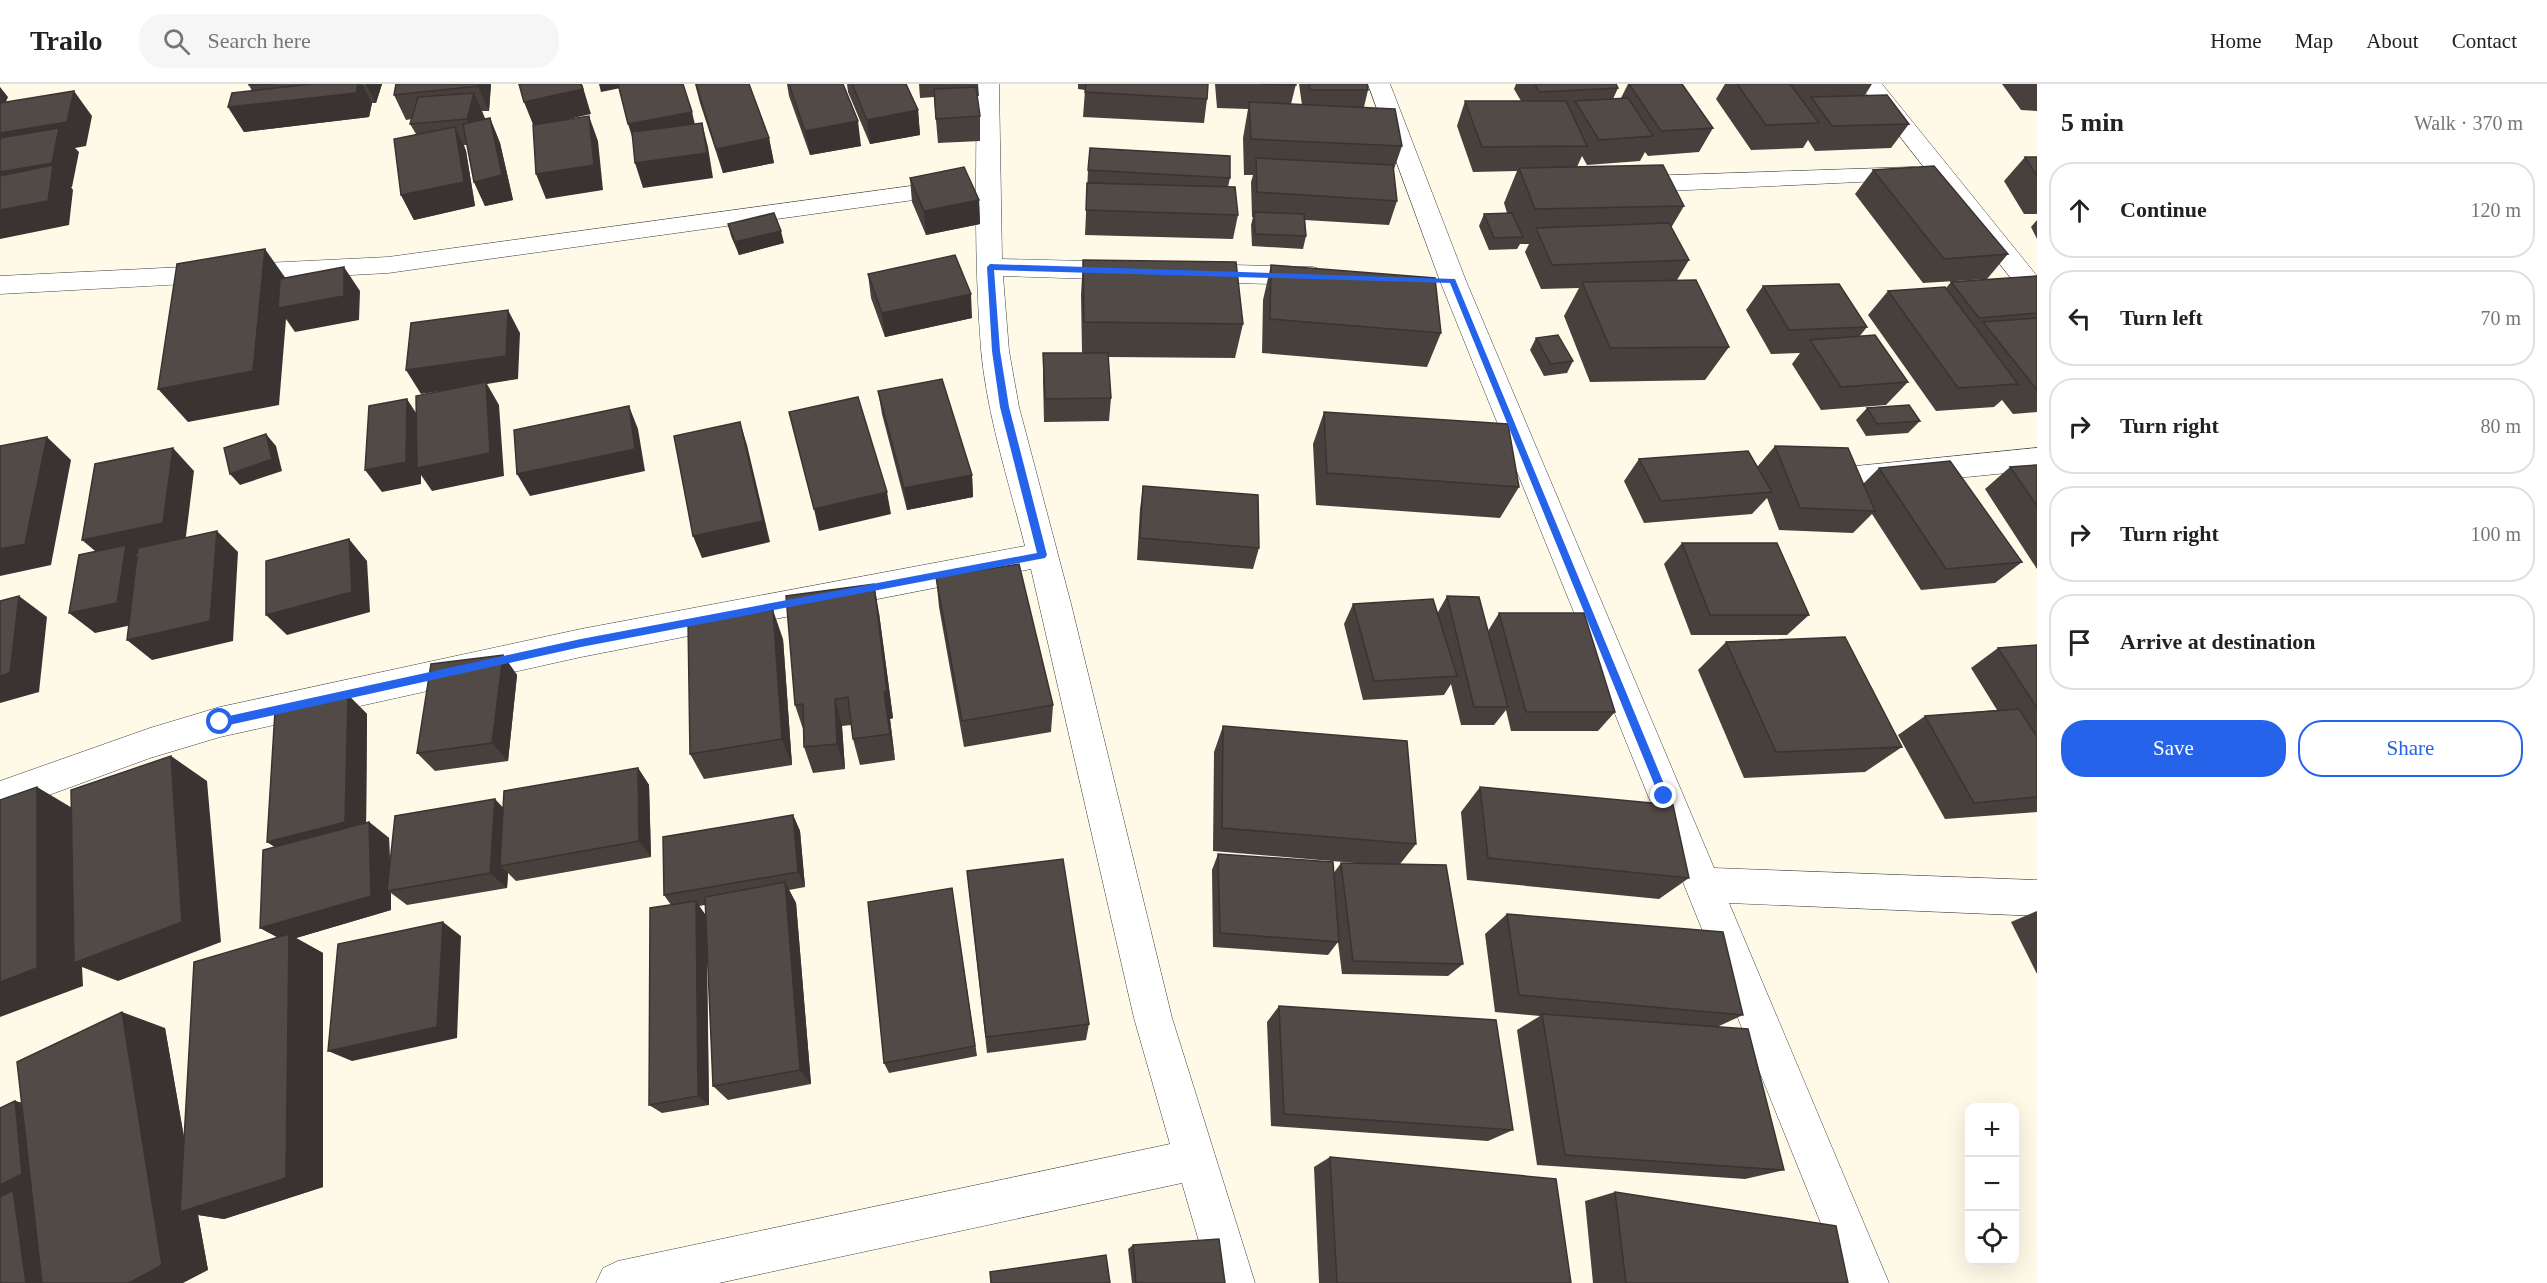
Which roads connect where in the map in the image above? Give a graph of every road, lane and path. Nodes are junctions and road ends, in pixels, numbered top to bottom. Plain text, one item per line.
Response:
1 (988, 84) edge
2 (1379, 84) edge
3 (1870, 84) edge
4 (1940, 173) junction
5 (987, 184) junction
6 (1646, 184) edge
7 (990, 267) junction
8 (1334, 277) edge
9 (0, 285) edge
10 (2037, 294) edge
11 (2037, 459) edge
12 (1836, 479) edge
13 (1042, 555) junction
14 (0, 796) edge
15 (1701, 885) junction
16 (2037, 898) edge
17 (1196, 1159) junction
18 (618, 1283) edge
19 (1233, 1283) edge
20 (1867, 1283) edge

1 - 5 street
2 - 15 street
3 - 4 street
4 - 6 street
4 - 10 street
5 - 7 street
5 - 9 street
7 - 8 street
7 - 13 street
11 - 12 street
13 - 14 street
13 - 17 street
15 - 16 street
15 - 20 street
17 - 18 street
17 - 19 street

